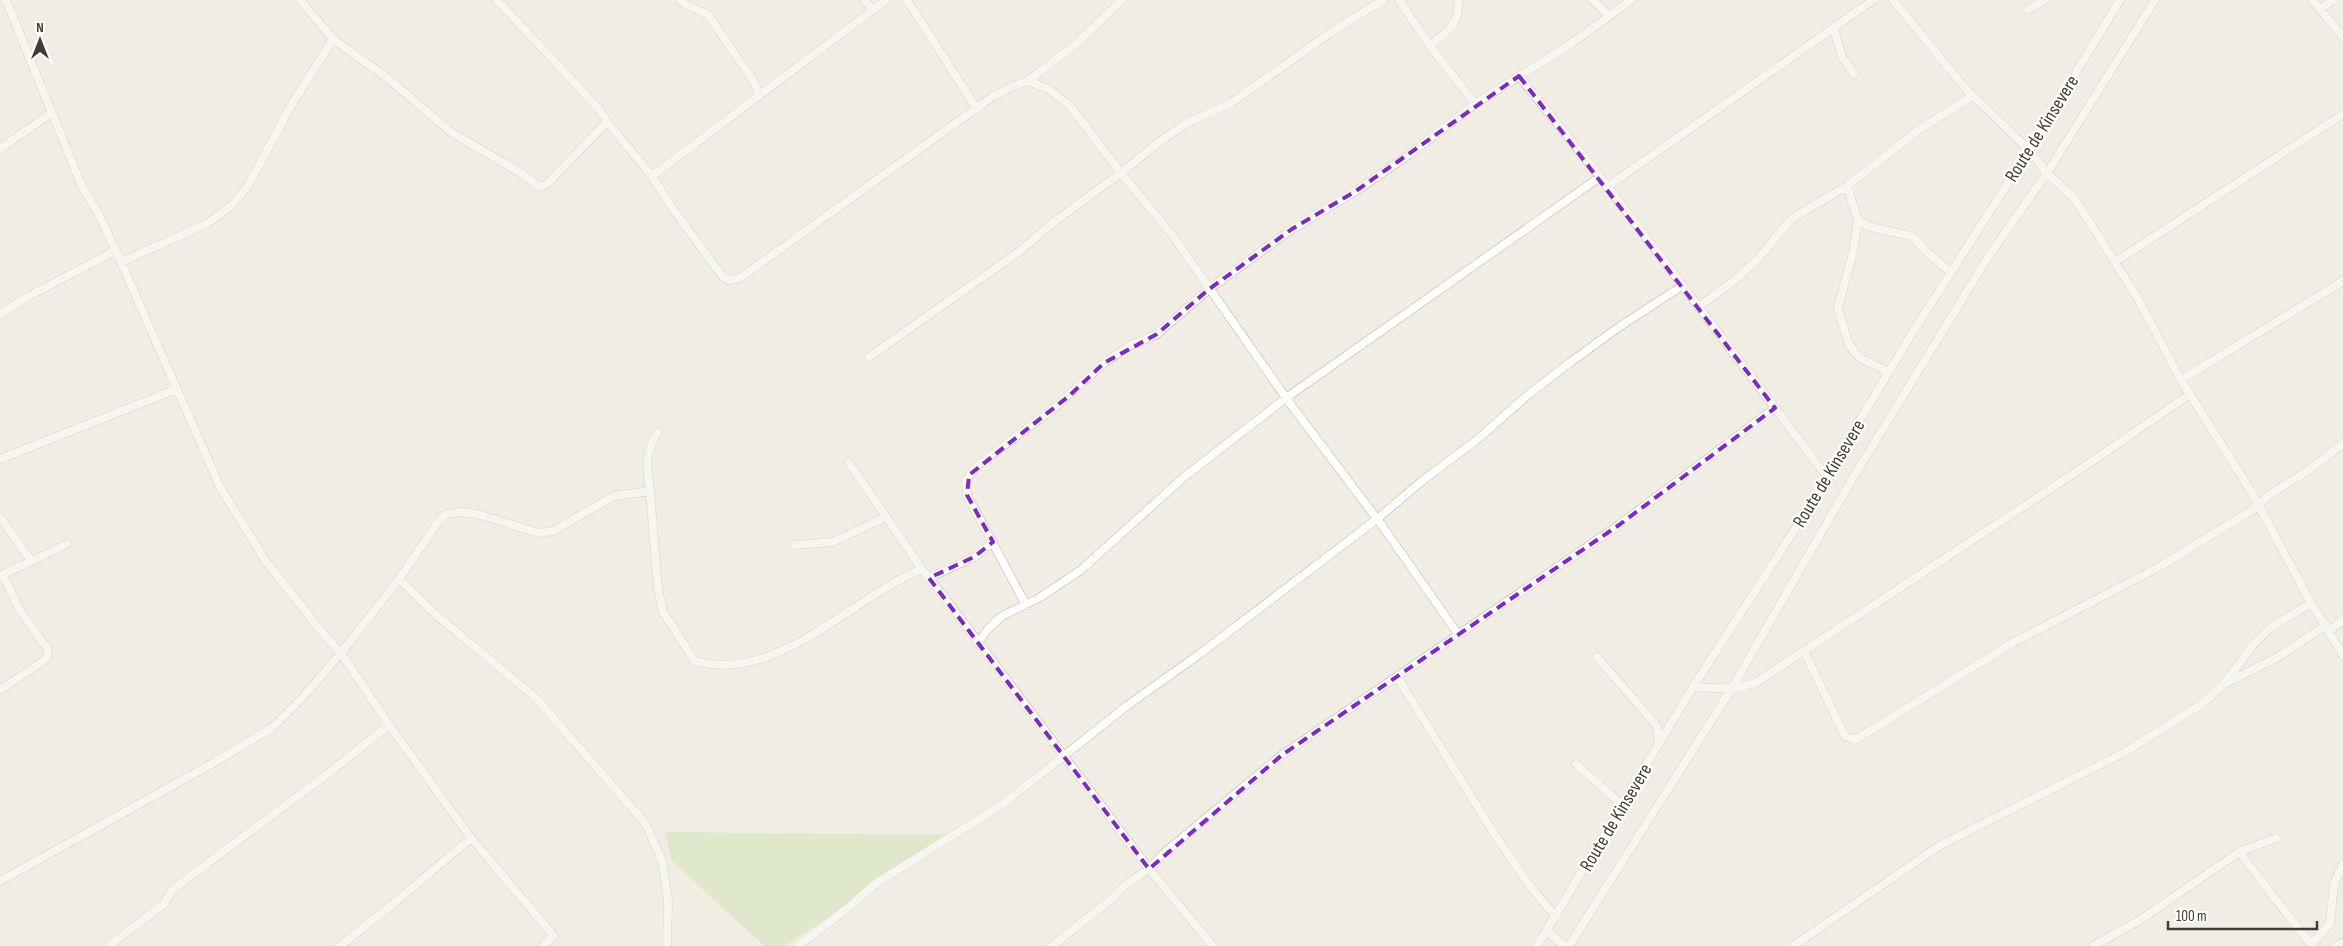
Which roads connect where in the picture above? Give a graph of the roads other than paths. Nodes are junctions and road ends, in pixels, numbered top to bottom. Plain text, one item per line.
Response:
1 (6, 0) edge
2 (300, 0) edge
3 (497, 0) edge
4 (680, 0) edge
5 (864, 0) edge
6 (886, 0) edge
7 (907, 0) edge
8 (1122, 0) edge
9 (1383, 0) edge
10 (1399, 0) edge
11 (1593, 0) edge
12 (1630, 0) edge
13 (1873, 0) edge
14 (1893, 0) edge
15 (2044, 0) edge
16 (2118, 0) edge
17 (2155, 0) edge
18 (2312, 0) edge
19 (2334, 0) edge
20 (1458, 3) dead end
21 (2320, 9) junction
22 (872, 10) junction
23 (2028, 10) dead end
24 (1609, 16) junction
25 (1834, 28) junction
26 (2343, 37) edge
27 (333, 39) junction
28 (1430, 46) junction
29 (1854, 74) dead end
30 (1519, 76) junction
31 (1028, 81) junction
32 (759, 93) junction
33 (1972, 96) junction
34 (1475, 104) junction
35 (977, 109) junction
36 (51, 113) junction
37 (2343, 114) edge
38 (607, 122) junction
39 (0, 149) edge
40 (2029, 150) junction
41 (2047, 173) junction
42 (1121, 174) junction
43 (652, 176) junction
44 (1600, 177) junction
45 (1847, 186) junction
46 (1607, 187) junction
47 (1858, 220) junction
48 (115, 251) junction
49 (121, 262) junction
50 (2115, 262) junction
51 (1954, 269) junction
52 (2343, 281) edge
53 (1682, 286) junction
54 (1208, 290) junction
55 (1698, 307) junction
56 (0, 314) edge
57 (869, 357) dead end
58 (1889, 372) junction
59 (2181, 380) junction
60 (177, 389) junction
61 (2190, 394) junction
62 (1286, 398) junction
63 (1775, 408) junction
64 (658, 433) dead end
65 (2343, 444) edge
66 (0, 459) edge
67 (849, 463) dead end
68 (1828, 478) junction
69 (650, 491) junction
70 (2257, 507) junction
71 (0, 517) edge
72 (886, 517) junction
73 (1377, 519) junction
74 (994, 542) junction
75 (67, 544) dead end
76 (795, 544) dead end
77 (32, 562) junction
78 (922, 569) junction
79 (1, 575) edge
80 (929, 578) junction
81 (399, 579) junction
82 (2311, 602) junction
83 (1026, 605) junction
84 (2343, 620) edge
85 (2327, 628) junction
86 (1458, 634) junction
87 (978, 643) junction
88 (1804, 651) junction
89 (341, 653) junction
90 (2343, 655) edge
91 (1597, 657) dead end
92 (1398, 678) junction
93 (2224, 684) junction
94 (1693, 687) junction
95 (1732, 688) junction
96 (0, 690) edge
97 (389, 725) junction
98 (1659, 743) junction
99 (1066, 756) junction
100 (1576, 764) dead end
101 (1622, 805) junction
102 (471, 838) junction
103 (2276, 838) dead end
104 (2238, 852) junction
105 (2343, 865) edge
106 (1150, 869) junction
107 (0, 881) edge
108 (1556, 917) junction
109 (1547, 930) junction
110 (2343, 942) edge
111 (2312, 945) edge
112 (109, 946) edge
113 (340, 946) edge
114 (543, 946) edge
115 (668, 946) edge
116 (798, 946) edge
117 (1052, 946) edge
118 (1213, 946) edge
119 (1537, 946) edge
120 (1564, 946) edge
121 (1569, 946) edge
122 (1793, 946) edge
123 (2093, 946) edge
124 (2336, 946) edge

1 - 36 street
2 - 27 street
3 - 38 street
4 - 32 street
5 - 22 street
6 - 22 street
7 - 35 street
8 - 31 street
9 - 42 street
10 - 28 street
11 - 24 street
12 - 24 street
13 - 25 street
14 - 33 street
15 - 23 street
16 - 40 street, Route de Kinsevere
17 - 41 street
18 - 21 street
19 - 21 street
20 - 28 street
21 - 26 street
22 - 32 street
24 - 30 street
25 - 29 street
25 - 46 street
27 - 38 street
27 - 49 street
28 - 34 street
30 - 34 street
30 - 44 street
31 - 35 street
31 - 42 street
32 - 43 street
33 - 40 street
33 - 45 street
34 - 54 street
35 - 43 street
36 - 39 street
36 - 48 street
37 - 50 street
38 - 43 street
40 - 41 street
40 - 51 street, Route de Kinsevere
41 - 50 street
41 - 95 street
42 - 54 street
42 - 57 street
44 - 46 street
44 - 62 street
45 - 47 street
45 - 55 street
46 - 53 street
47 - 51 street
47 - 58 street
48 - 49 street
48 - 56 street
49 - 60 street
50 - 59 street
51 - 58 street, Route de Kinsevere
52 - 59 street
53 - 55 street
53 - 73 street
54 - 62 street
54 - 74 street
55 - 63 street
58 - 68 street, Route de Kinsevere
59 - 61 street
60 - 66 street
60 - 89 street
61 - 70 street
61 - 88 street
62 - 73 street
62 - 83 street
63 - 68 street
63 - 86 street
64 - 69 street
65 - 70 street
67 - 72 street
68 - 94 street, Route de Kinsevere
69 - 78 street
69 - 81 street
70 - 82 street
70 - 88 street
71 - 77 street
72 - 76 street
72 - 78 street
73 - 86 street
73 - 99 street
74 - 80 street
74 - 83 street
75 - 77 street
77 - 79 street
78 - 80 street
79 - 96 street
80 - 87 street
81 - 89 street
81 - 115 street
82 - 85 street
82 - 93 street
83 - 87 street
84 - 85 street
85 - 90 street
85 - 93 street
86 - 92 street
87 - 99 street
88 - 95 street
89 - 97 street
89 - 107 street
91 - 98 street
92 - 106 street
92 - 108 street
93 - 122 street
94 - 95 street
94 - 98 street, Route de Kinsevere
95 - 121 street
97 - 102 street
97 - 112 street
98 - 101 street, Route de Kinsevere
99 - 106 street
99 - 116 street
100 - 101 street
101 - 108 street, Route de Kinsevere
102 - 113 street
102 - 114 street
103 - 104 street
104 - 111 street
104 - 123 street
105 - 111 street
106 - 117 street
106 - 118 street
108 - 109 street, Route de Kinsevere
109 - 119 street, Route de Kinsevere
109 - 120 street
110 - 124 street

